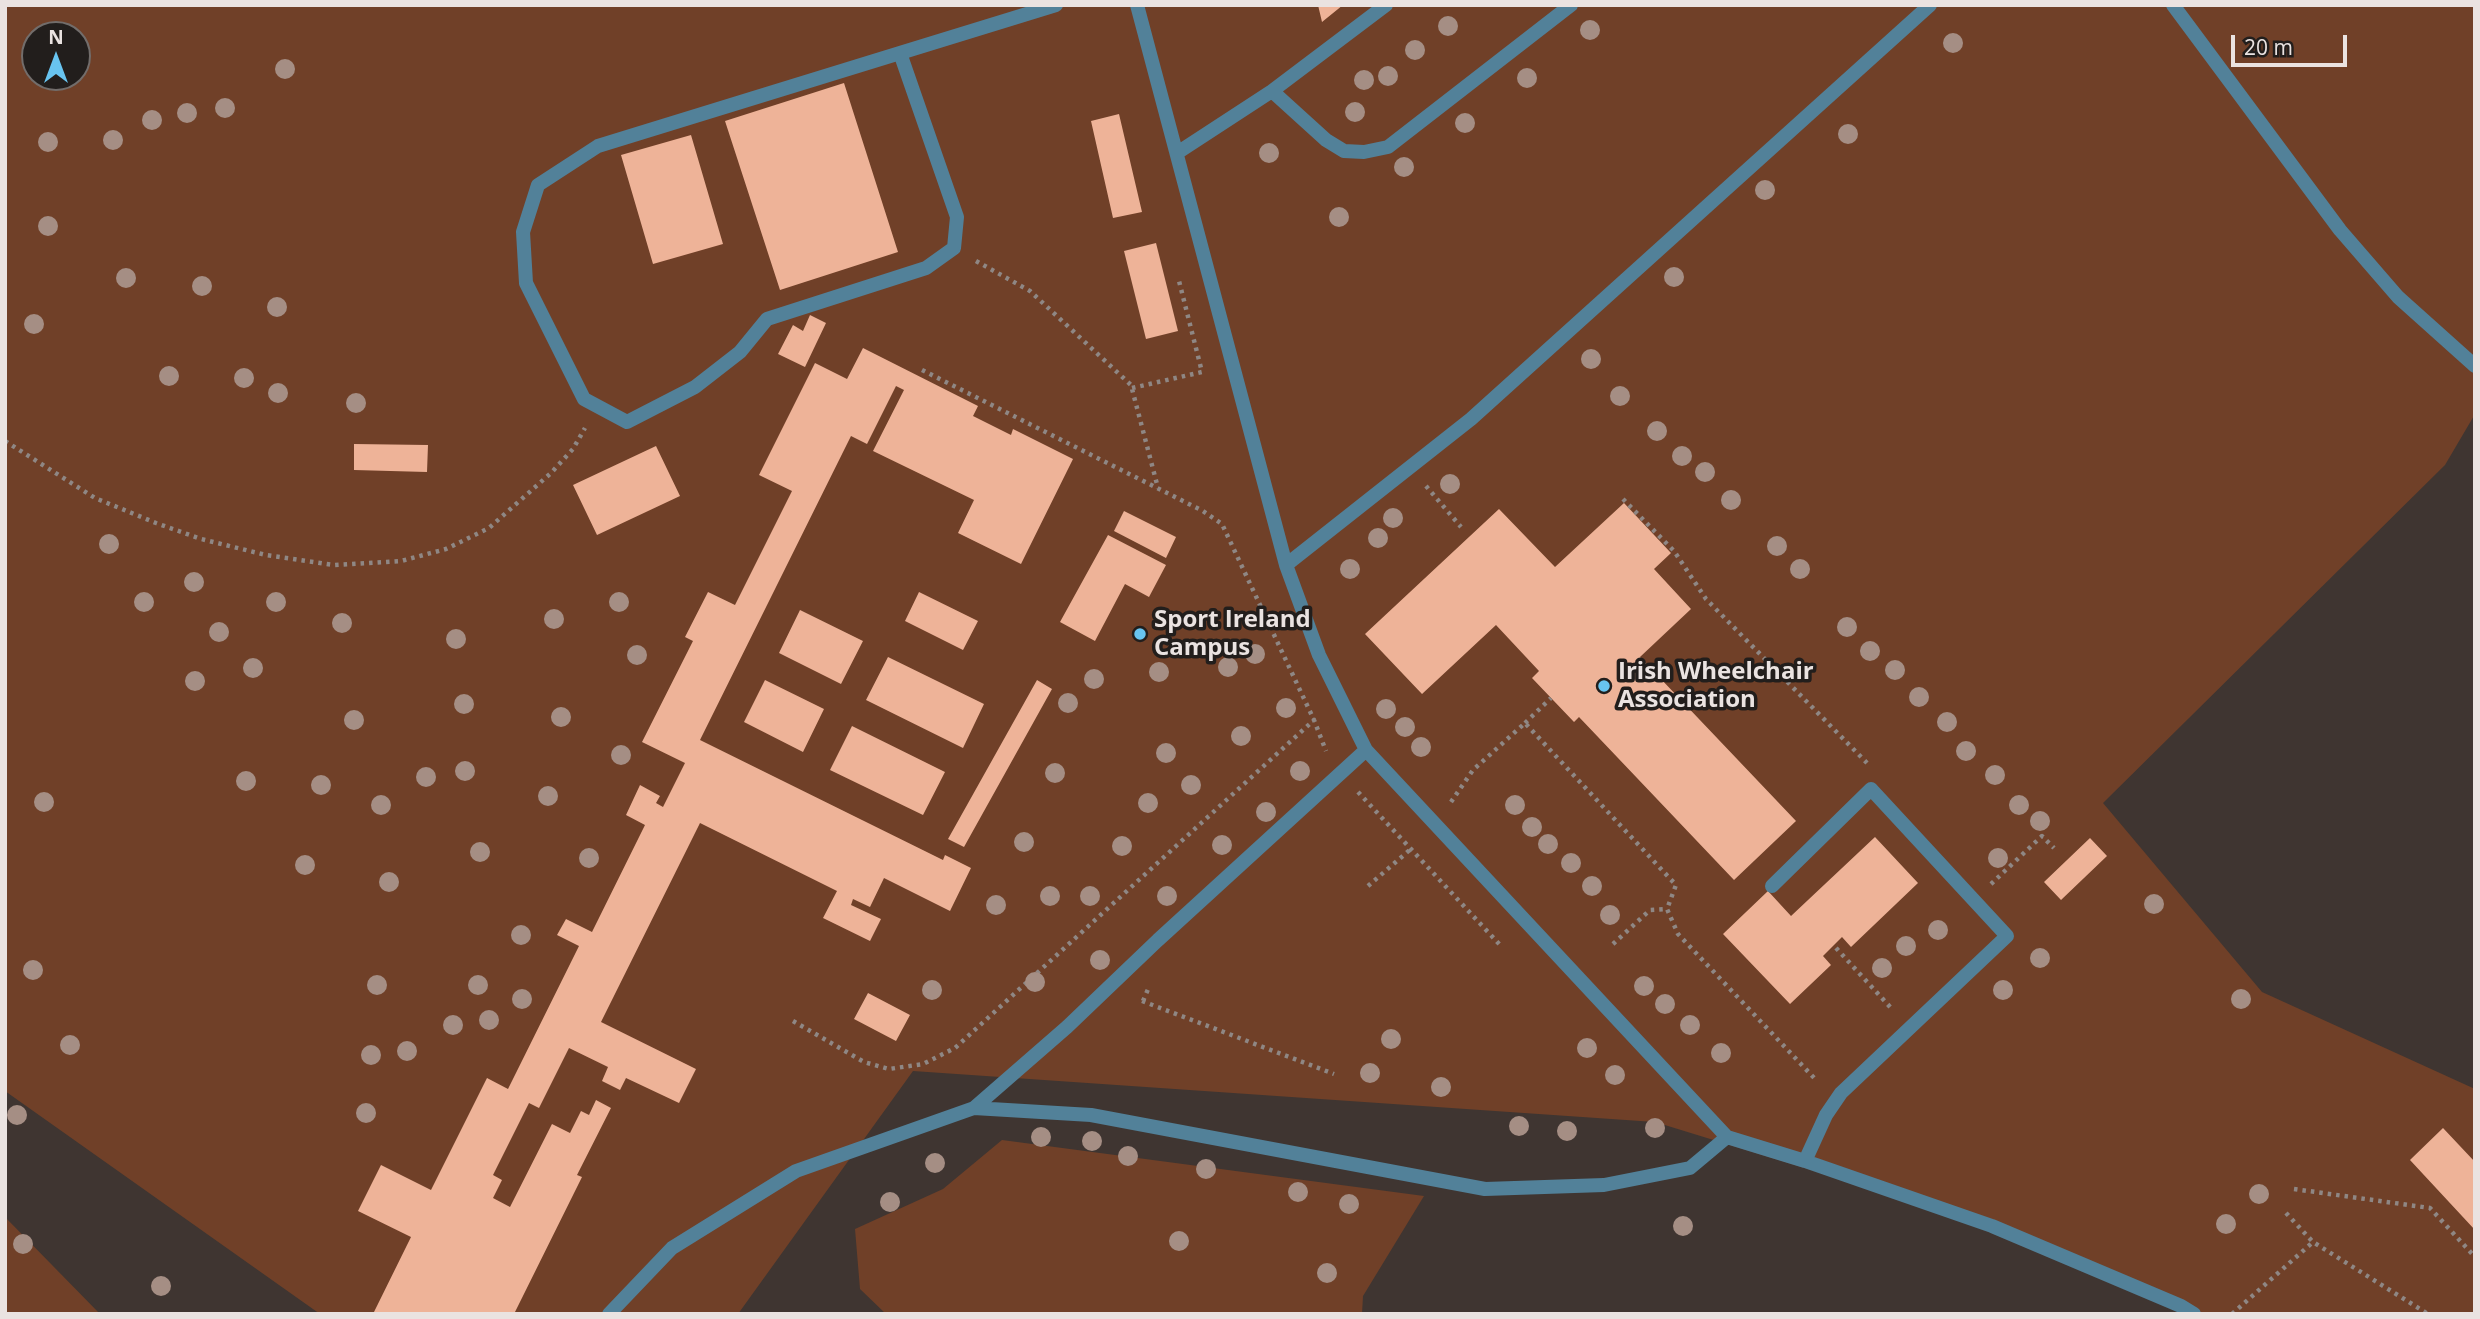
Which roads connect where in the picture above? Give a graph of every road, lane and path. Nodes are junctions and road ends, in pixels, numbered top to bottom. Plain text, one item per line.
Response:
1 (1056, 5) edge
2 (1138, 5) edge
3 (1386, 5) edge
4 (1571, 5) edge
5 (1930, 5) edge
6 (2173, 5) edge
7 (901, 53) junction
8 (1272, 91) junction
9 (1177, 153) junction
10 (954, 248) junction
11 (1177, 270) dead end
12 (2475, 366) edge
13 (922, 370) dead end
14 (1132, 388) junction
15 (597, 406) junction
16 (5, 441) edge
17 (1409, 467) junction
18 (1158, 488) junction
19 (1623, 499) dead end
20 (1461, 527) dead end
21 (1286, 565) junction
22 (1552, 698) dead end
23 (1314, 720) junction
24 (1525, 723) junction
25 (1366, 750) junction
26 (1867, 762) dead end
27 (1473, 769) dead end
28 (1340, 773) junction
29 (2054, 848) dead end
30 (1772, 886) dead end
31 (1973, 900) junction
32 (1667, 909) junction
33 (1613, 944) dead end
34 (1500, 945) dead end
35 (1836, 948) dead end
36 (1152, 980) dead end
37 (1110, 985) junction
38 (1143, 1001) junction
39 (793, 1021) dead end
40 (1909, 1029) junction
41 (1335, 1074) dead end
42 (1819, 1083) dead end
43 (974, 1108) junction
44 (1727, 1137) junction
45 (1805, 1161) junction
46 (2294, 1189) dead end
47 (2286, 1213) dead end
48 (2313, 1242) junction
49 (2475, 1257) edge
50 (609, 1314) edge
51 (2194, 1314) edge
52 (2232, 1314) edge
53 (2428, 1314) edge

1 - 7 lane
2 - 9 lane
3 - 8 lane
4 - 8 lane
5 - 17 lane
6 - 12 lane
7 - 10 lane
7 - 15 lane
8 - 9 lane
9 - 21 lane
10 - 14 path
10 - 15 lane
11 - 14 path
13 - 18 path
14 - 18 path
15 - 16 path
17 - 20 path
17 - 21 lane
18 - 23 path
19 - 26 path
21 - 25 lane
22 - 24 path
23 - 28 path
23 - 39 path
24 - 27 path
24 - 32 path
25 - 28 lane
25 - 44 lane
28 - 34 path
28 - 37 lane
29 - 31 path
30 - 31 lane
31 - 40 lane
32 - 33 path
32 - 42 path
35 - 40 path
36 - 38 path
37 - 38 path
37 - 43 lane
38 - 41 path
40 - 45 lane
43 - 44 lane
43 - 50 lane
44 - 45 lane
45 - 51 lane
46 - 49 path
47 - 48 path
48 - 52 path
48 - 53 path

